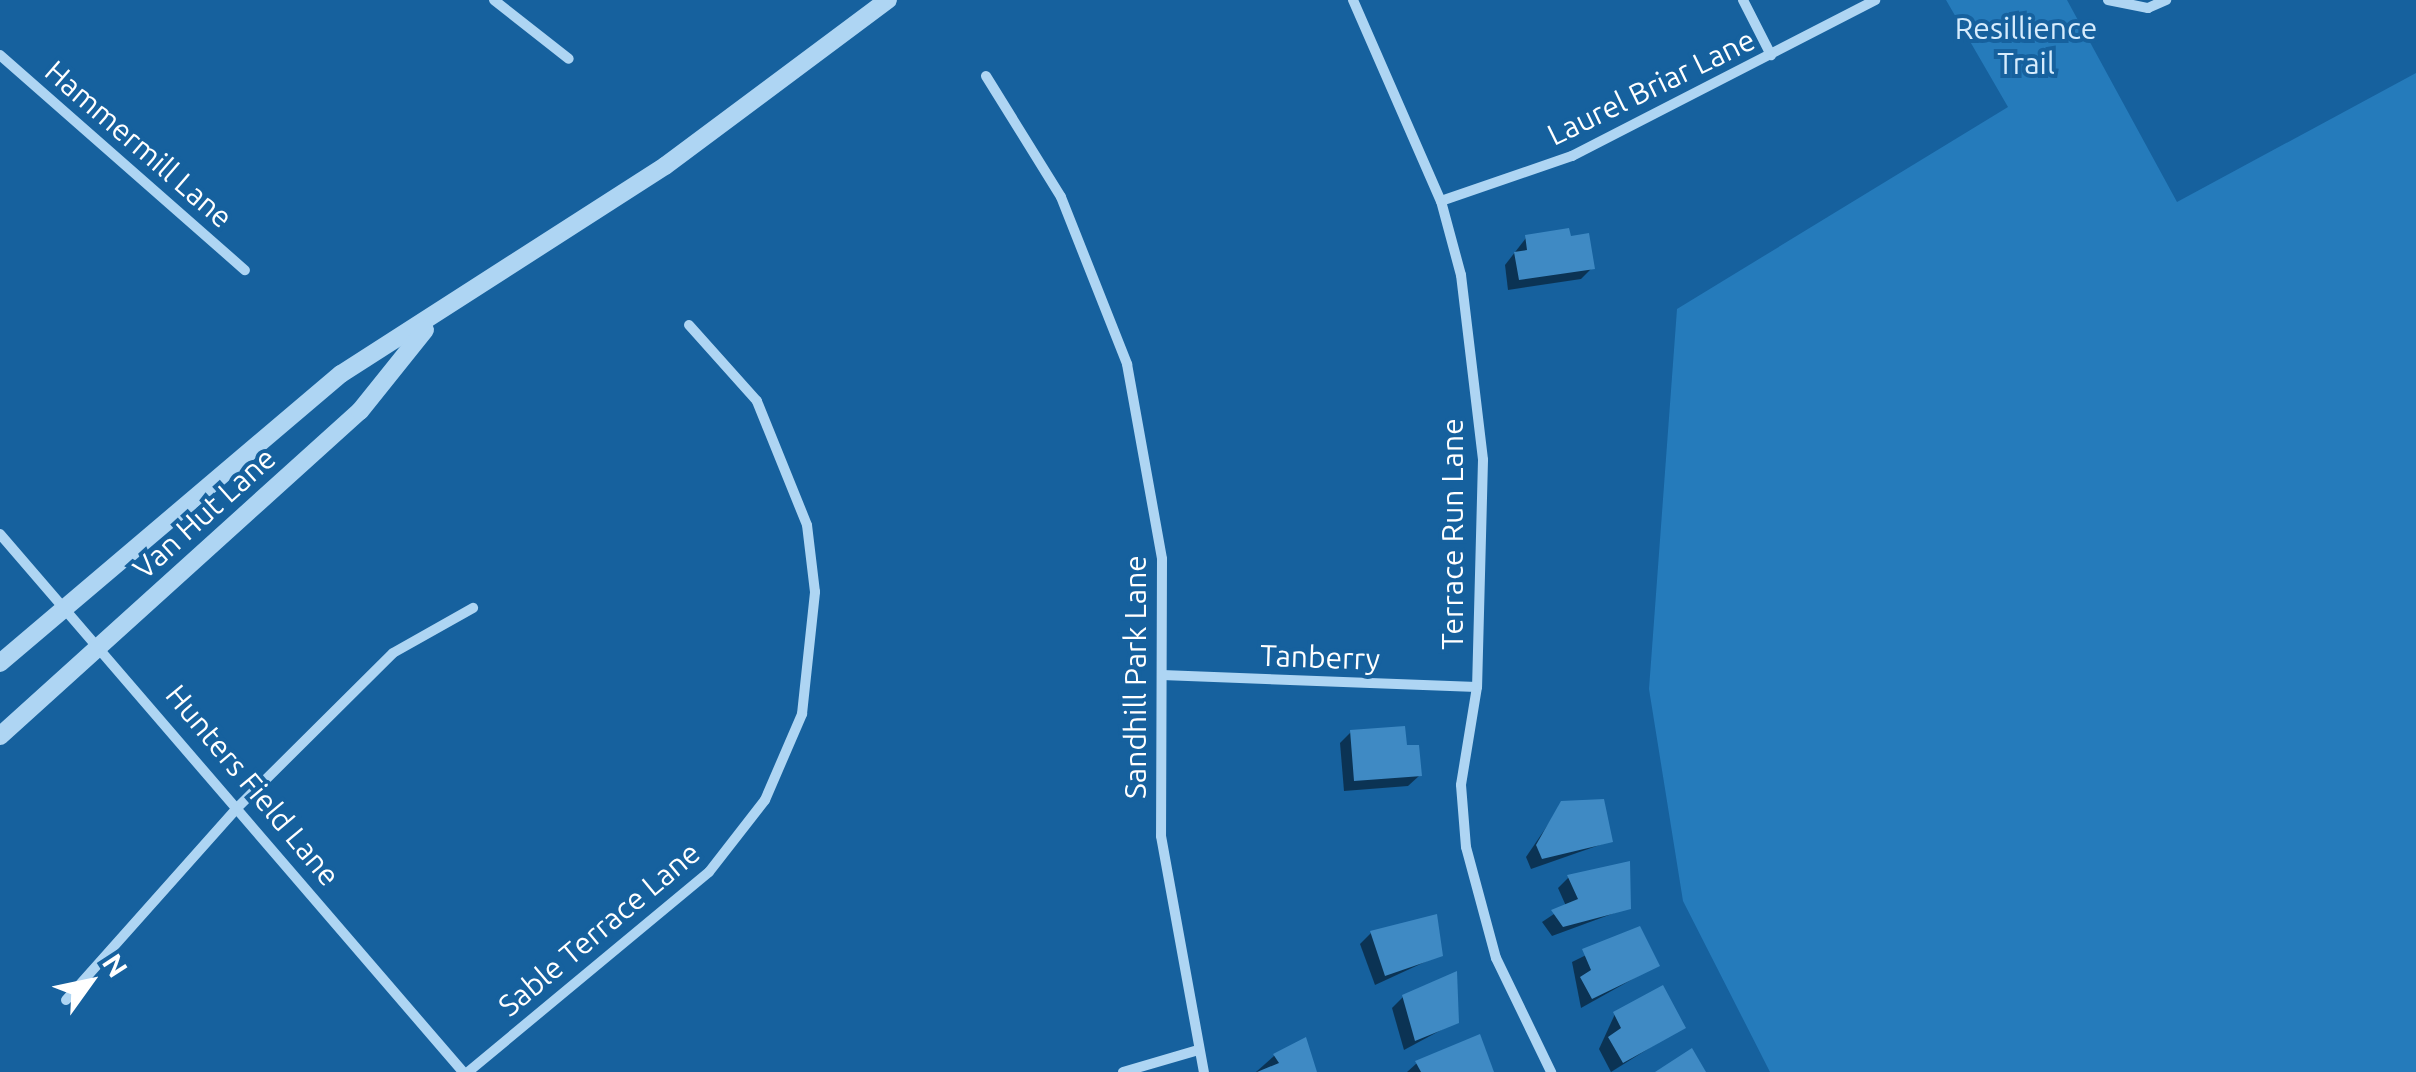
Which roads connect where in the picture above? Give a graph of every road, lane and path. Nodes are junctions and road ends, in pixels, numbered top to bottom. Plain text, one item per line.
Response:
1 (494, 0) edge
2 (888, 0) edge
3 (1353, 0) edge
4 (1744, 0) edge
5 (1875, 0) edge
6 (2166, 0) edge
7 (2113, 3) edge
8 (0, 55) edge
9 (1771, 55) junction
10 (570, 59) dead end
11 (986, 76) dead end
12 (1441, 202) junction
13 (245, 270) dead end
14 (433, 320) junction
15 (689, 326) dead end
16 (0, 534) edge
17 (65, 607) junction
18 (473, 608) dead end
19 (98, 644) junction
20 (0, 663) edge
21 (1162, 675) junction
22 (1476, 687) junction
23 (0, 736) edge
24 (238, 807) junction
25 (66, 1000) dead end
26 (1198, 1050) junction
27 (466, 1072) edge
28 (1123, 1072) edge
29 (1204, 1072) edge
30 (1551, 1072) edge

1 - 10 street
2 - 14 street, Van Hut Lane
3 - 12 street, Terrace Run Lane
4 - 9 street
5 - 9 street, Laurel Briar Lane
6 - 7 street
8 - 13 street, Hammermill Lane
9 - 12 street, Laurel Briar Lane
11 - 21 street, Sandhill Park Lane
12 - 22 street, Terrace Run Lane
14 - 17 street, Van Hut Lane
14 - 19 street, Van Hut Lane
15 - 27 street, Sable Terrace Lane
16 - 17 street, Hunters Field Lane
17 - 19 street, Hunters Field Lane
17 - 20 street, Van Hut Lane
18 - 24 street
19 - 23 street, Van Hut Lane
19 - 24 street, Hunters Field Lane
21 - 22 street, Tanberry
21 - 26 street, Sandhill Park Lane
22 - 30 street, Terrace Run Lane
24 - 25 street
24 - 27 street, Hunters Field Lane
26 - 28 street
26 - 29 street, Sandhill Park Lane

